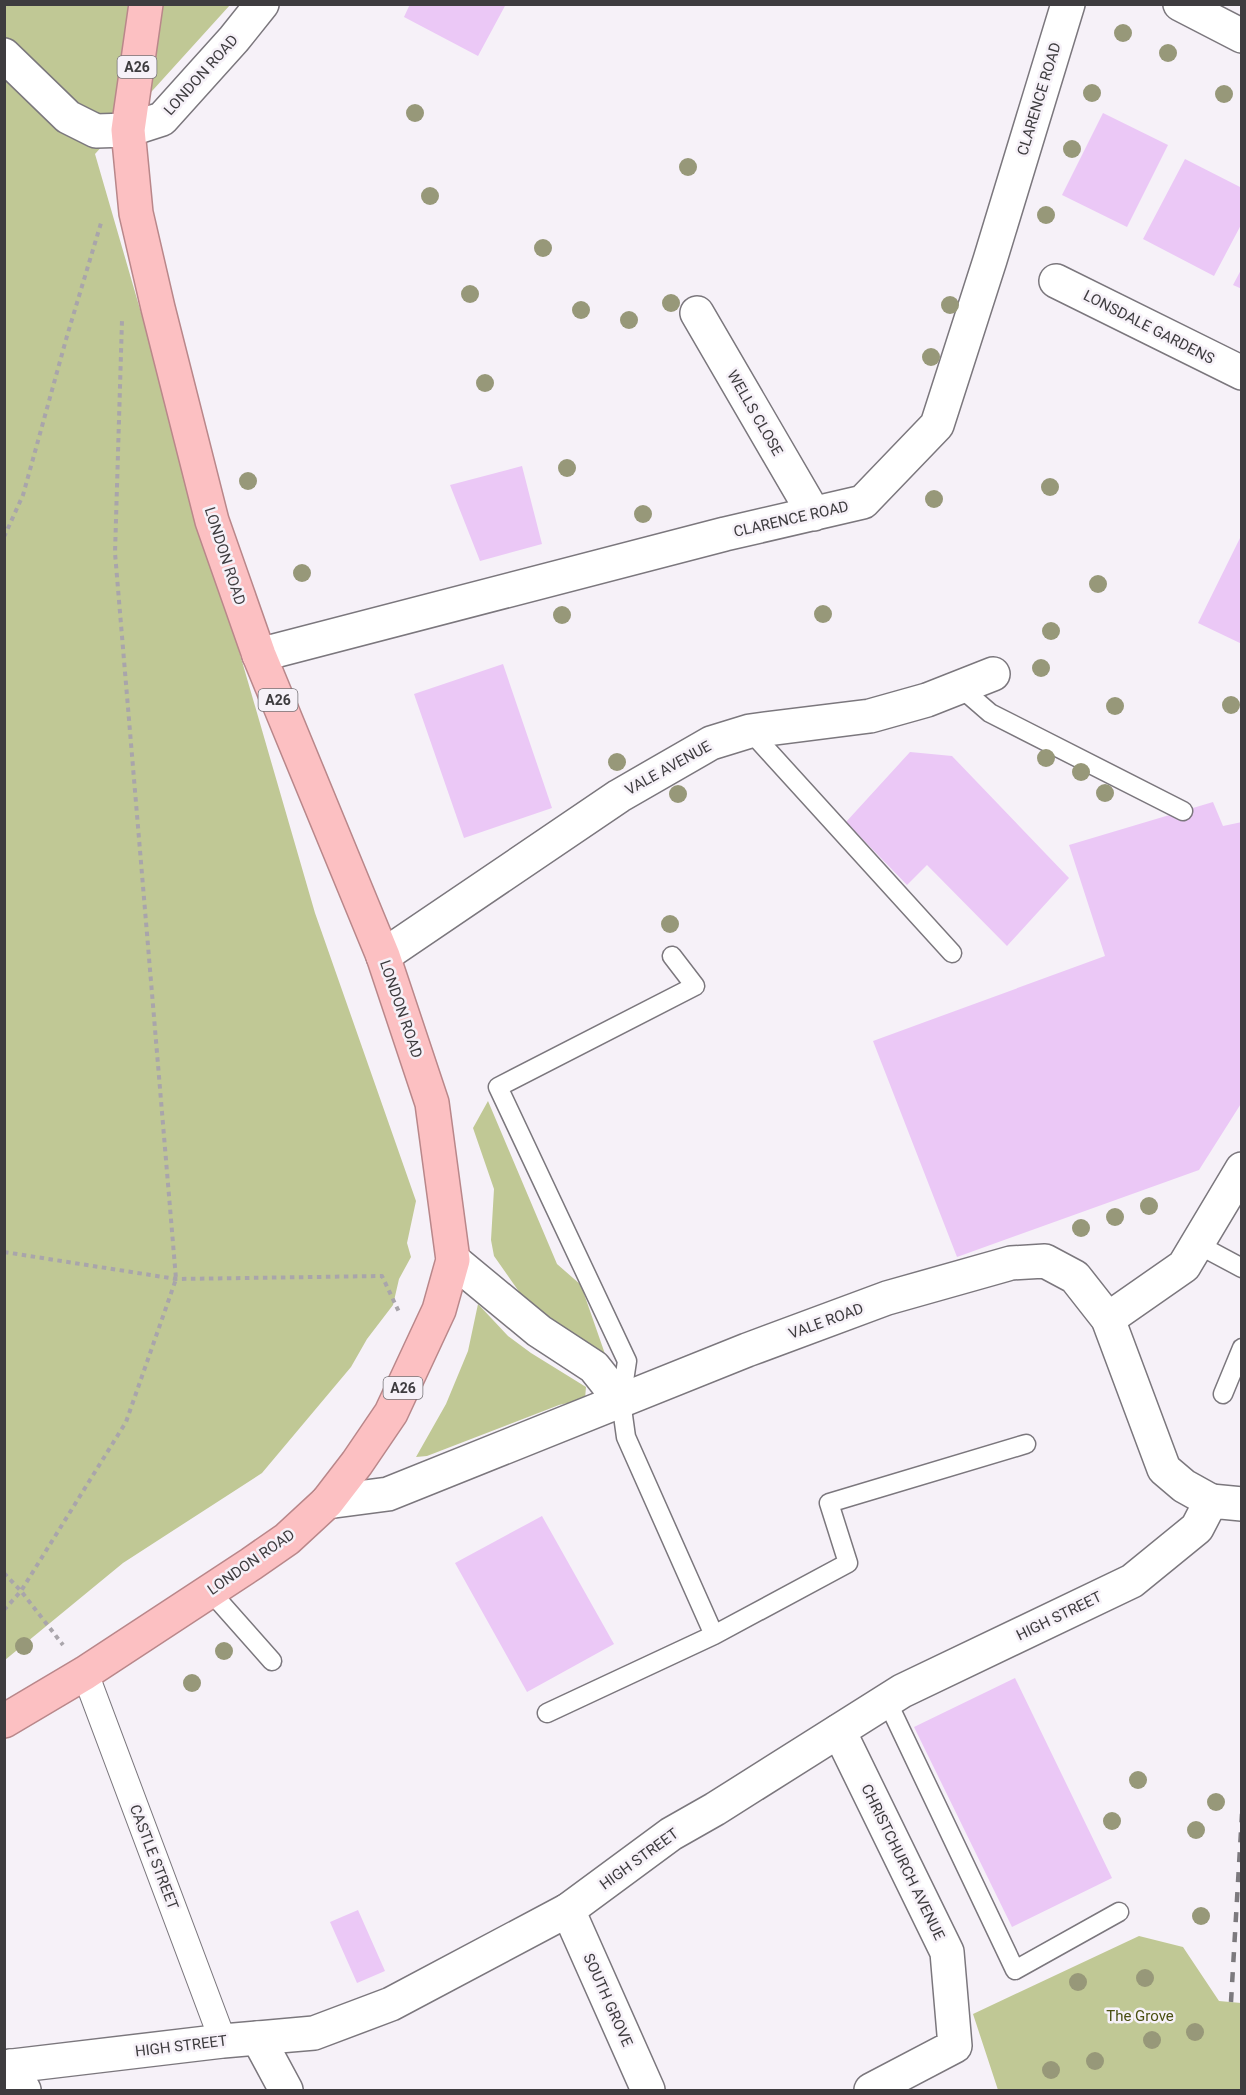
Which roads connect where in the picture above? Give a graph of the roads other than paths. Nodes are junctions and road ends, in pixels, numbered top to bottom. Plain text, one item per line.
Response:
1 (146, 4) edge
2 (262, 4) edge
3 (1068, 4) edge
4 (1180, 4) edge
5 (1242, 36) edge
6 (4, 55) edge
7 (128, 130) junction
8 (1056, 280) dead end
9 (697, 313) dead end
10 (1242, 373) edge
11 (814, 514) junction
12 (259, 655) junction
13 (993, 674) dead end
14 (960, 687) junction
15 (750, 731) junction
16 (1183, 811) dead end
17 (952, 953) dead end
18 (383, 956) junction
19 (672, 956) dead end
20 (1242, 1169) edge
21 (1197, 1244) junction
22 (453, 1260) junction
23 (1242, 1268) edge
24 (1108, 1319) junction
25 (1242, 1348) edge
26 (1223, 1394) dead end
27 (621, 1401) junction
28 (1026, 1444) dead end
29 (327, 1502) junction
30 (1226, 1502) edge
31 (210, 1591) junction
32 (714, 1635) junction
33 (272, 1660) dead end
34 (84, 1673) junction
35 (887, 1701) junction
36 (547, 1713) dead end
37 (4, 1721) edge
38 (839, 1731) junction
39 (568, 1910) junction
40 (1119, 1912) dead end
41 (258, 2038) junction
42 (223, 2041) junction
43 (13, 2074) edge
44 (882, 2088) edge
45 (286, 2091) edge
46 (648, 2091) edge

1 - 7 highway, LONDON ROAD / A26
2 - 7 street, LONDON ROAD
3 - 11 street, CLARENCE ROAD
4 - 5 street
6 - 7 street
7 - 12 highway, LONDON ROAD / A26
8 - 10 street, LONSDALE GARDENS
9 - 11 street, WELLS CLOSE
11 - 12 street, CLARENCE ROAD
12 - 18 highway, LONDON ROAD / A26
13 - 14 street, VALE AVENUE
14 - 15 street, VALE AVENUE
14 - 16 lane
15 - 17 lane
15 - 18 street, VALE AVENUE
18 - 22 highway, LONDON ROAD / A26
19 - 27 lane
20 - 21 street
21 - 23 lane
21 - 24 street
22 - 27 street
22 - 29 highway, LONDON ROAD / A26
24 - 27 street, VALE ROAD
24 - 30 street, VALE ROAD
25 - 26 lane
27 - 29 street, VALE ROAD
27 - 32 lane
28 - 32 lane
29 - 31 highway, LONDON ROAD / A26
30 - 35 street, HIGH STREET
31 - 33 lane
31 - 34 highway, LONDON ROAD / A26
32 - 36 lane
34 - 37 highway, LONDON ROAD / A26
34 - 42 street, CASTLE STREET
35 - 38 street, HIGH STREET
35 - 40 lane
38 - 39 street, HIGH STREET
38 - 44 street, CHRISTCHURCH AVENUE
39 - 41 street, HIGH STREET
39 - 46 street, SOUTH GROVE
41 - 42 street, HIGH STREET
41 - 45 street
42 - 43 street, HIGH STREET

